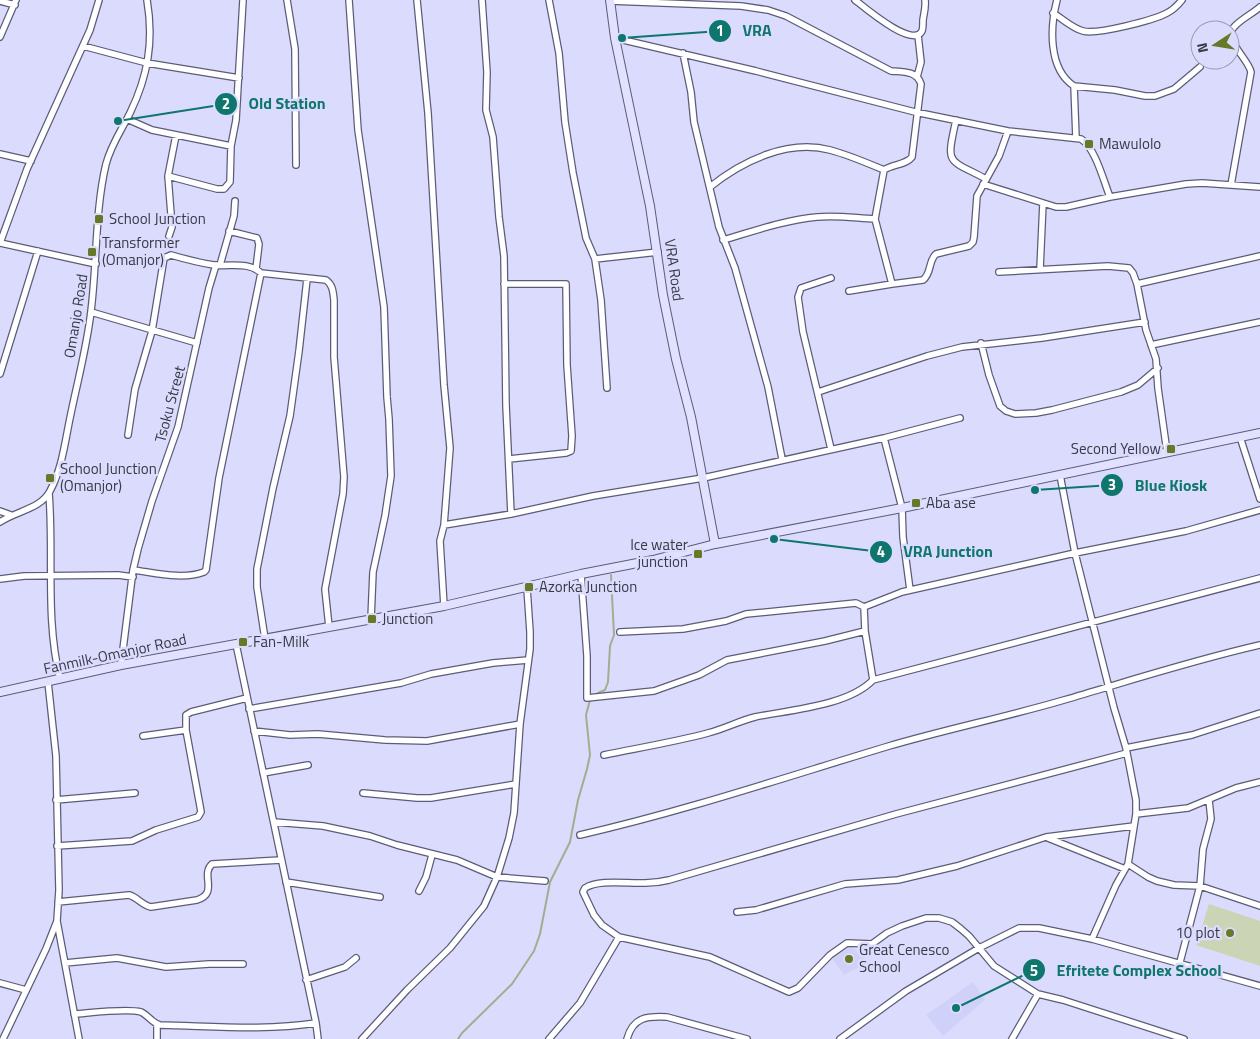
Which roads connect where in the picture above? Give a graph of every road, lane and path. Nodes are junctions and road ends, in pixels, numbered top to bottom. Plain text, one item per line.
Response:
1 (0, 0) edge
2 (99, 0) edge
3 (147, 0) edge
4 (243, 0) edge
5 (287, 0) edge
6 (349, 0) edge
7 (417, 0) edge
8 (482, 0) edge
9 (549, 0) edge
10 (610, 0) edge
11 (925, 0) edge
12 (1057, 0) edge
13 (1182, 0) edge
14 (859, 1) edge
15 (15, 2) edge
16 (673, 2) edge
17 (740, 3) edge
18 (1260, 7) edge
19 (1053, 13) junction
20 (918, 35) junction
21 (0, 37) edge
22 (615, 38) junction
23 (83, 46) junction
24 (683, 53) junction
25 (147, 63) junction
26 (1196, 70) edge
27 (918, 77) junction
28 (239, 78) junction
29 (1074, 86) junction
30 (918, 112) junction
31 (127, 119) junction
32 (956, 120) junction
33 (1008, 131) junction
34 (176, 135) junction
35 (1076, 138) junction
36 (231, 146) junction
37 (0, 154) edge
38 (31, 161) junction
39 (296, 165) dead end
40 (884, 170) junction
41 (168, 176) junction
42 (984, 182) junction
43 (1231, 185) junction
44 (710, 187) junction
45 (1260, 187) edge
46 (1110, 197) junction
47 (235, 201) dead end
48 (1043, 203) junction
49 (875, 219) junction
50 (229, 231) junction
51 (169, 236) dead end
52 (723, 240) junction
53 (38, 251) junction
54 (658, 252) junction
55 (1260, 256) edge
56 (594, 259) junction
57 (96, 264) junction
58 (218, 265) junction
59 (1040, 269) junction
60 (259, 271) junction
61 (999, 272) dead end
62 (831, 278) dead end
63 (307, 279) junction
64 (504, 284) junction
65 (892, 284) junction
66 (1136, 284) junction
67 (849, 292) dead end
68 (91, 312) junction
69 (1145, 322) junction
70 (1260, 322) edge
71 (152, 331) junction
72 (197, 343) junction
73 (981, 344) junction
74 (1151, 345) junction
75 (1158, 368) junction
76 (0, 374) edge
77 (607, 388) dead end
78 (818, 392) junction
79 (960, 418) dead end
80 (1260, 433) edge
81 (128, 435) dead end
82 (1240, 437) junction
83 (884, 438) junction
84 (831, 449) junction
85 (1167, 452) junction
86 (509, 459) junction
87 (782, 459) junction
88 (1060, 476) junction
89 (703, 478) junction
90 (49, 493) junction
91 (1260, 499) edge
92 (902, 508) junction
93 (1260, 510) edge
94 (0, 511) edge
95 (511, 514) junction
96 (11, 515) junction
97 (0, 522) edge
98 (444, 525) junction
99 (714, 544) junction
100 (1075, 553) junction
101 (133, 574) junction
102 (581, 574) junction
103 (50, 576) junction
104 (1260, 578) edge
105 (0, 579) edge
106 (527, 588) junction
107 (910, 590) junction
108 (444, 606) junction
109 (864, 607) junction
110 (371, 619) junction
111 (1092, 621) junction
112 (329, 627) junction
113 (865, 630) junction
114 (620, 632) dead end
115 (265, 639) junction
116 (236, 644) junction
117 (1260, 645) edge
118 (528, 660) junction
119 (121, 665) junction
120 (60, 679) junction
121 (873, 680) junction
122 (48, 682) junction
123 (1108, 687) junction
124 (0, 692) edge
125 (247, 698) junction
126 (249, 709) junction
127 (1260, 713) edge
128 (520, 724) junction
129 (186, 730) junction
130 (254, 731) junction
131 (143, 736) dead end
132 (1126, 750) junction
133 (604, 755) dead end
134 (308, 766) dead end
135 (263, 773) junction
136 (1260, 782) edge
137 (516, 784) junction
138 (135, 793) dead end
139 (363, 793) dead end
140 (56, 800) junction
141 (1209, 800) junction
142 (1136, 814) junction
143 (274, 822) junction
144 (1134, 826) junction
145 (580, 835) dead end
146 (1046, 838) junction
147 (57, 846) junction
148 (432, 855) junction
149 (281, 860) junction
150 (1127, 866) junction
151 (497, 877) junction
152 (545, 881) dead end
153 (286, 882) junction
154 (1200, 886) junction
155 (419, 891) dead end
156 (380, 897) dead end
157 (58, 902) junction
158 (1260, 906) edge
159 (737, 912) dead end
160 (57, 921) junction
161 (619, 937) junction
162 (1092, 938) junction
163 (979, 948) junction
164 (356, 958) dead end
165 (1180, 962) junction
166 (65, 963) junction
167 (243, 964) dead end
168 (306, 980) junction
169 (0, 983) edge
170 (1260, 986) edge
171 (26, 990) junction
172 (1038, 994) junction
173 (74, 1014) junction
174 (316, 1023) junction
175 (157, 1025) junction
176 (3, 1038) edge
177 (11, 1039) edge
178 (79, 1039) edge
179 (157, 1039) edge
180 (318, 1039) edge
181 (362, 1039) edge
182 (549, 1039) edge
183 (627, 1039) edge
184 (747, 1039) edge
185 (840, 1039) edge
186 (1012, 1039) edge
187 (1184, 1039) edge

1 - 15 street
2 - 23 street
3 - 25 street, Omanjo Road
4 - 28 street
5 - 39 street
6 - 110 street
7 - 98 street
8 - 64 street
9 - 56 street
10 - 16 street
10 - 22 street, VRA Road
11 - 20 street
12 - 19 street
13 - 19 street
14 - 20 street
15 - 21 street
16 - 17 street
17 - 27 street
18 - 43 street
19 - 29 street
20 - 27 street
22 - 24 street
22 - 54 street, VRA Road
23 - 25 street
23 - 38 street
24 - 30 street
24 - 44 street
25 - 28 street
25 - 31 street, Omanjo Road
26 - 29 street
27 - 30 street
28 - 36 street
29 - 35 street
30 - 32 street
30 - 40 street
31 - 34 street
31 - 57 street, Omanjo Road
32 - 33 street
32 - 42 street
33 - 35 street
33 - 42 street
34 - 36 street
34 - 41 street
35 - 46 street
36 - 41 street
37 - 38 street
38 - 53 street
40 - 44 street
40 - 49 street
41 - 51 street
42 - 48 street
42 - 65 street
43 - 45 street
43 - 46 street
44 - 52 street
46 - 48 street
47 - 50 street, Tsoku Street
48 - 59 street
49 - 52 street
49 - 65 street
50 - 58 street, Tsoku Street
50 - 60 street
52 - 87 street
53 - 57 street
53 - 76 street
54 - 56 street
54 - 89 street, VRA Road
55 - 66 street
56 - 77 street
57 - 68 street, Omanjo Road
58 - 60 street
58 - 71 street
58 - 72 street, Tsoku Street
59 - 61 street
59 - 66 street
60 - 63 street
60 - 101 street
62 - 78 street
63 - 112 street
63 - 115 street
64 - 86 street
64 - 86 street
65 - 67 street
66 - 69 street
68 - 71 street
68 - 90 street, Omanjo Road
69 - 73 street
69 - 74 street
70 - 74 street
71 - 72 street
71 - 81 street
72 - 101 street, Tsoku Street
73 - 75 street
73 - 78 street
74 - 75 street
75 - 85 street
78 - 84 street
79 - 83 street
80 - 82 street, Fanmilk-Omanjor Road
82 - 85 street, Fanmilk-Omanjor Road
82 - 91 street
83 - 84 street
83 - 92 street
84 - 87 street
85 - 88 street, Fanmilk-Omanjor Road
86 - 95 street
87 - 89 street
88 - 92 street, Fanmilk-Omanjor Road
88 - 100 street
89 - 95 street
89 - 99 street, VRA Road
90 - 96 street
90 - 103 street
92 - 99 street, Fanmilk-Omanjor Road
92 - 107 street
93 - 100 street
94 - 96 street
95 - 98 street
96 - 97 street
98 - 108 street
99 - 102 street, Fanmilk-Omanjor Road
100 - 107 street
100 - 111 street
101 - 103 street
101 - 119 street, Tsoku Street
102 - 106 street, Fanmilk-Omanjor Road
102 - 113 street
103 - 105 street
103 - 120 street
104 - 111 street
106 - 108 street, Fanmilk-Omanjor Road
106 - 118 street
107 - 109 street
108 - 110 street, Fanmilk-Omanjor Road
109 - 113 street
109 - 114 street
110 - 112 street, Fanmilk-Omanjor Road
111 - 121 street
111 - 123 street
112 - 115 street, Fanmilk-Omanjor Road
113 - 121 street
115 - 116 street, Fanmilk-Omanjor Road
116 - 119 street, Fanmilk-Omanjor Road
116 - 125 street
117 - 123 street
118 - 126 street
118 - 128 street
119 - 120 street, Fanmilk-Omanjor Road
120 - 122 street, Fanmilk-Omanjor Road
121 - 133 street
122 - 124 street, Fanmilk-Omanjor Road
122 - 140 street
123 - 132 street
123 - 145 street
125 - 126 street
125 - 129 street
126 - 130 street
127 - 132 street
128 - 130 street
128 - 137 street
129 - 131 street
129 - 147 street
130 - 135 street
132 - 142 street
132 - 161 street
134 - 135 street
135 - 143 street
136 - 141 street
137 - 139 street
137 - 151 street
138 - 140 street
140 - 147 street
141 - 142 street
141 - 154 street
142 - 144 street
143 - 148 street
143 - 149 street
144 - 146 street
144 - 150 street
146 - 150 street
146 - 159 street
147 - 157 street
148 - 151 street
148 - 155 street
149 - 153 street
149 - 157 street
150 - 154 street
150 - 162 street
151 - 152 street
151 - 181 street
153 - 156 street
153 - 168 street
154 - 158 street
154 - 165 street
157 - 160 street
160 - 166 street
160 - 171 street
161 - 163 street
161 - 182 street
162 - 163 street
162 - 165 street
163 - 172 street
163 - 185 street
164 - 168 street
165 - 170 street
166 - 167 street
166 - 173 street
168 - 174 street
169 - 171 street
171 - 176 street
172 - 186 street
172 - 187 street
173 - 175 street
173 - 178 street
174 - 175 street
174 - 180 street
175 - 179 street
176 - 177 street
183 - 184 street

